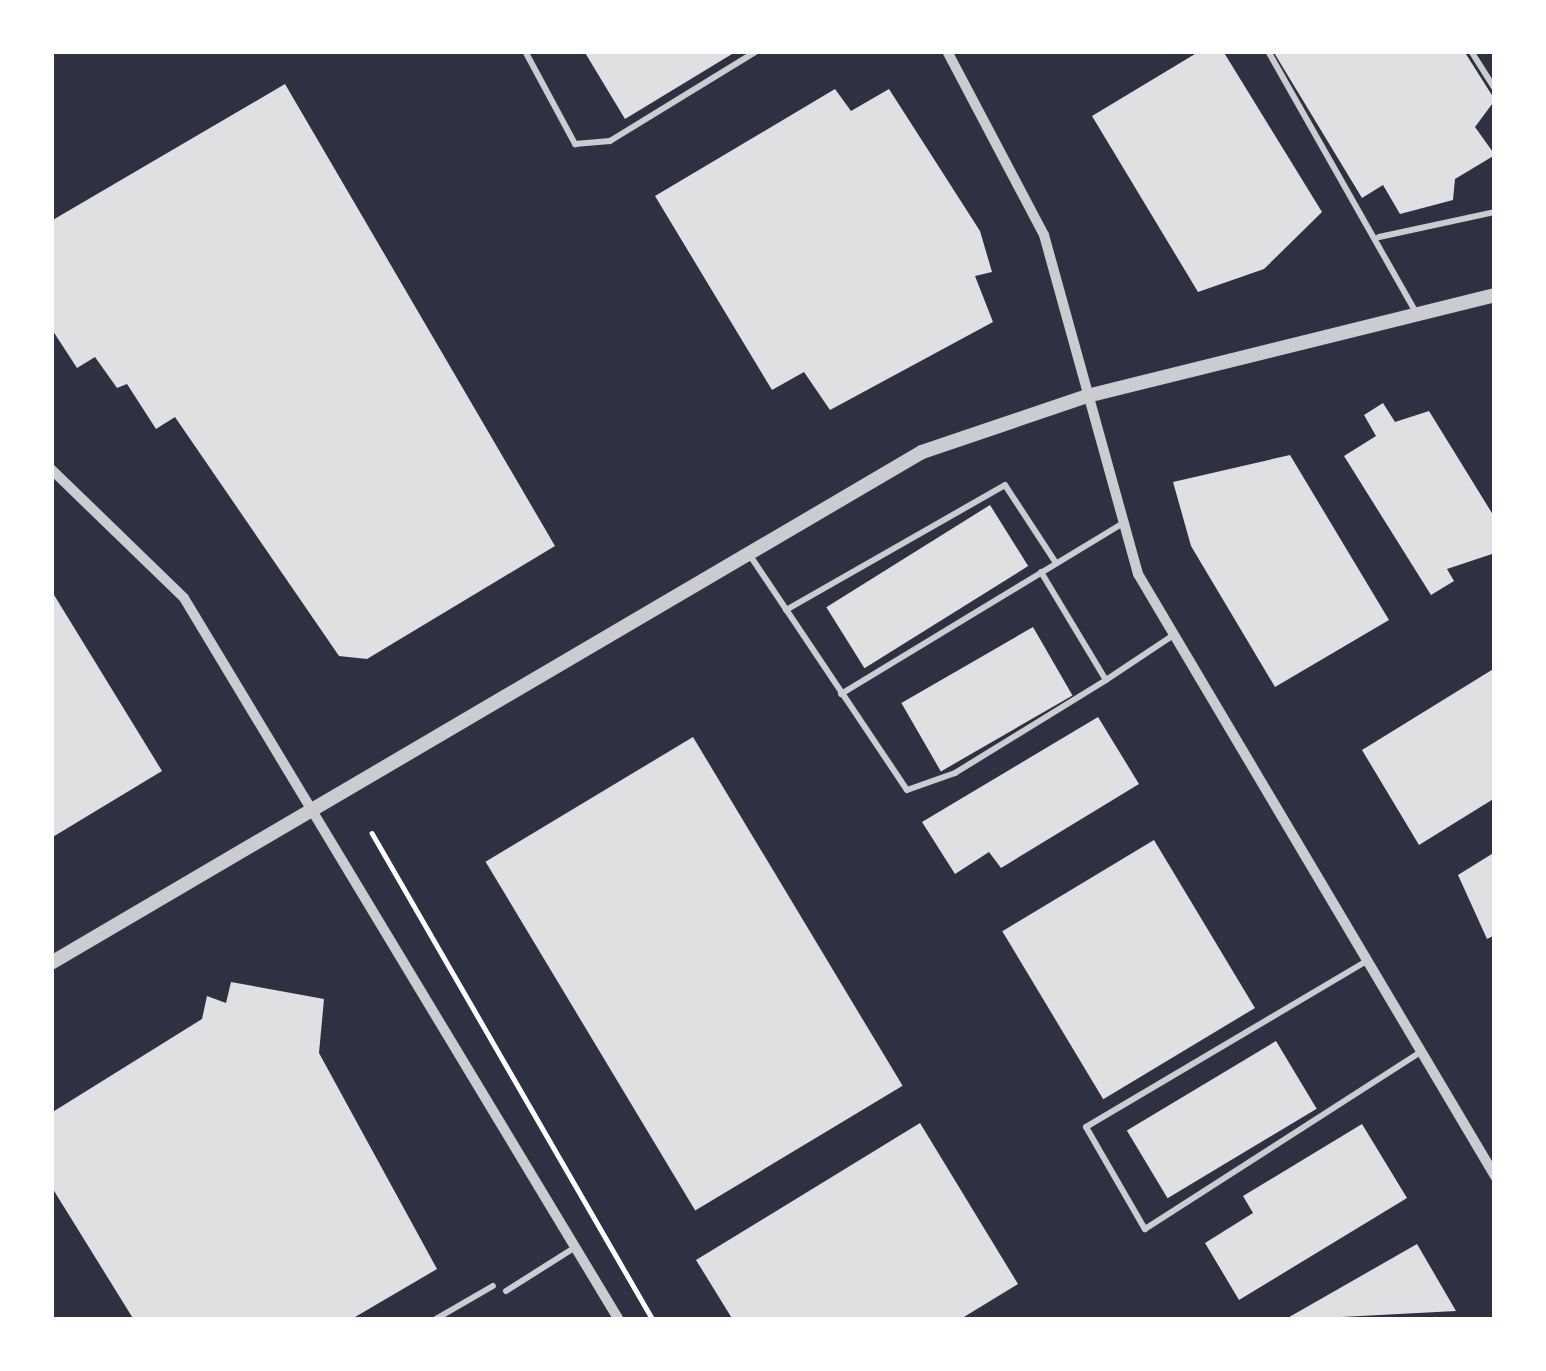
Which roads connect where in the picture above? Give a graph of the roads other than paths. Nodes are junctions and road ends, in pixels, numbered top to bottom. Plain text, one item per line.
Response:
1 (525, 51) edge
2 (757, 51) edge
3 (947, 51) edge
4 (1268, 51) edge
5 (1471, 51) edge
6 (1495, 89) edge
7 (1495, 212) edge
8 (1378, 237) junction
9 (1495, 295) edge
10 (1417, 314) junction
11 (1087, 396) junction
12 (51, 469) edge
13 (1124, 523) junction
14 (747, 551) junction
15 (1056, 563) junction
16 (1041, 572) junction
17 (785, 610) junction
18 (1172, 636) junction
19 (1106, 680) junction
20 (841, 694) junction
21 (313, 809) junction
22 (1367, 961) junction
23 (51, 963) edge
24 (1421, 1052) junction
25 (1495, 1177) edge
26 (575, 1248) junction
27 (493, 1286) dead end
28 (506, 1291) dead end
29 (434, 1320) edge
30 (619, 1320) edge

1 - 2 lane
3 - 11 street
4 - 8 lane
5 - 6 lane
7 - 8 lane
8 - 10 lane
9 - 10 street
10 - 11 street
11 - 13 street
11 - 14 street
12 - 21 street
13 - 15 lane
13 - 18 street
14 - 17 lane
14 - 21 street
15 - 16 lane
15 - 17 lane
16 - 19 lane
16 - 20 lane
17 - 20 lane
18 - 19 lane
18 - 22 street
19 - 20 lane
21 - 23 street
21 - 26 street
22 - 24 street
22 - 24 lane
24 - 25 street
26 - 28 lane
26 - 30 street
27 - 29 lane

